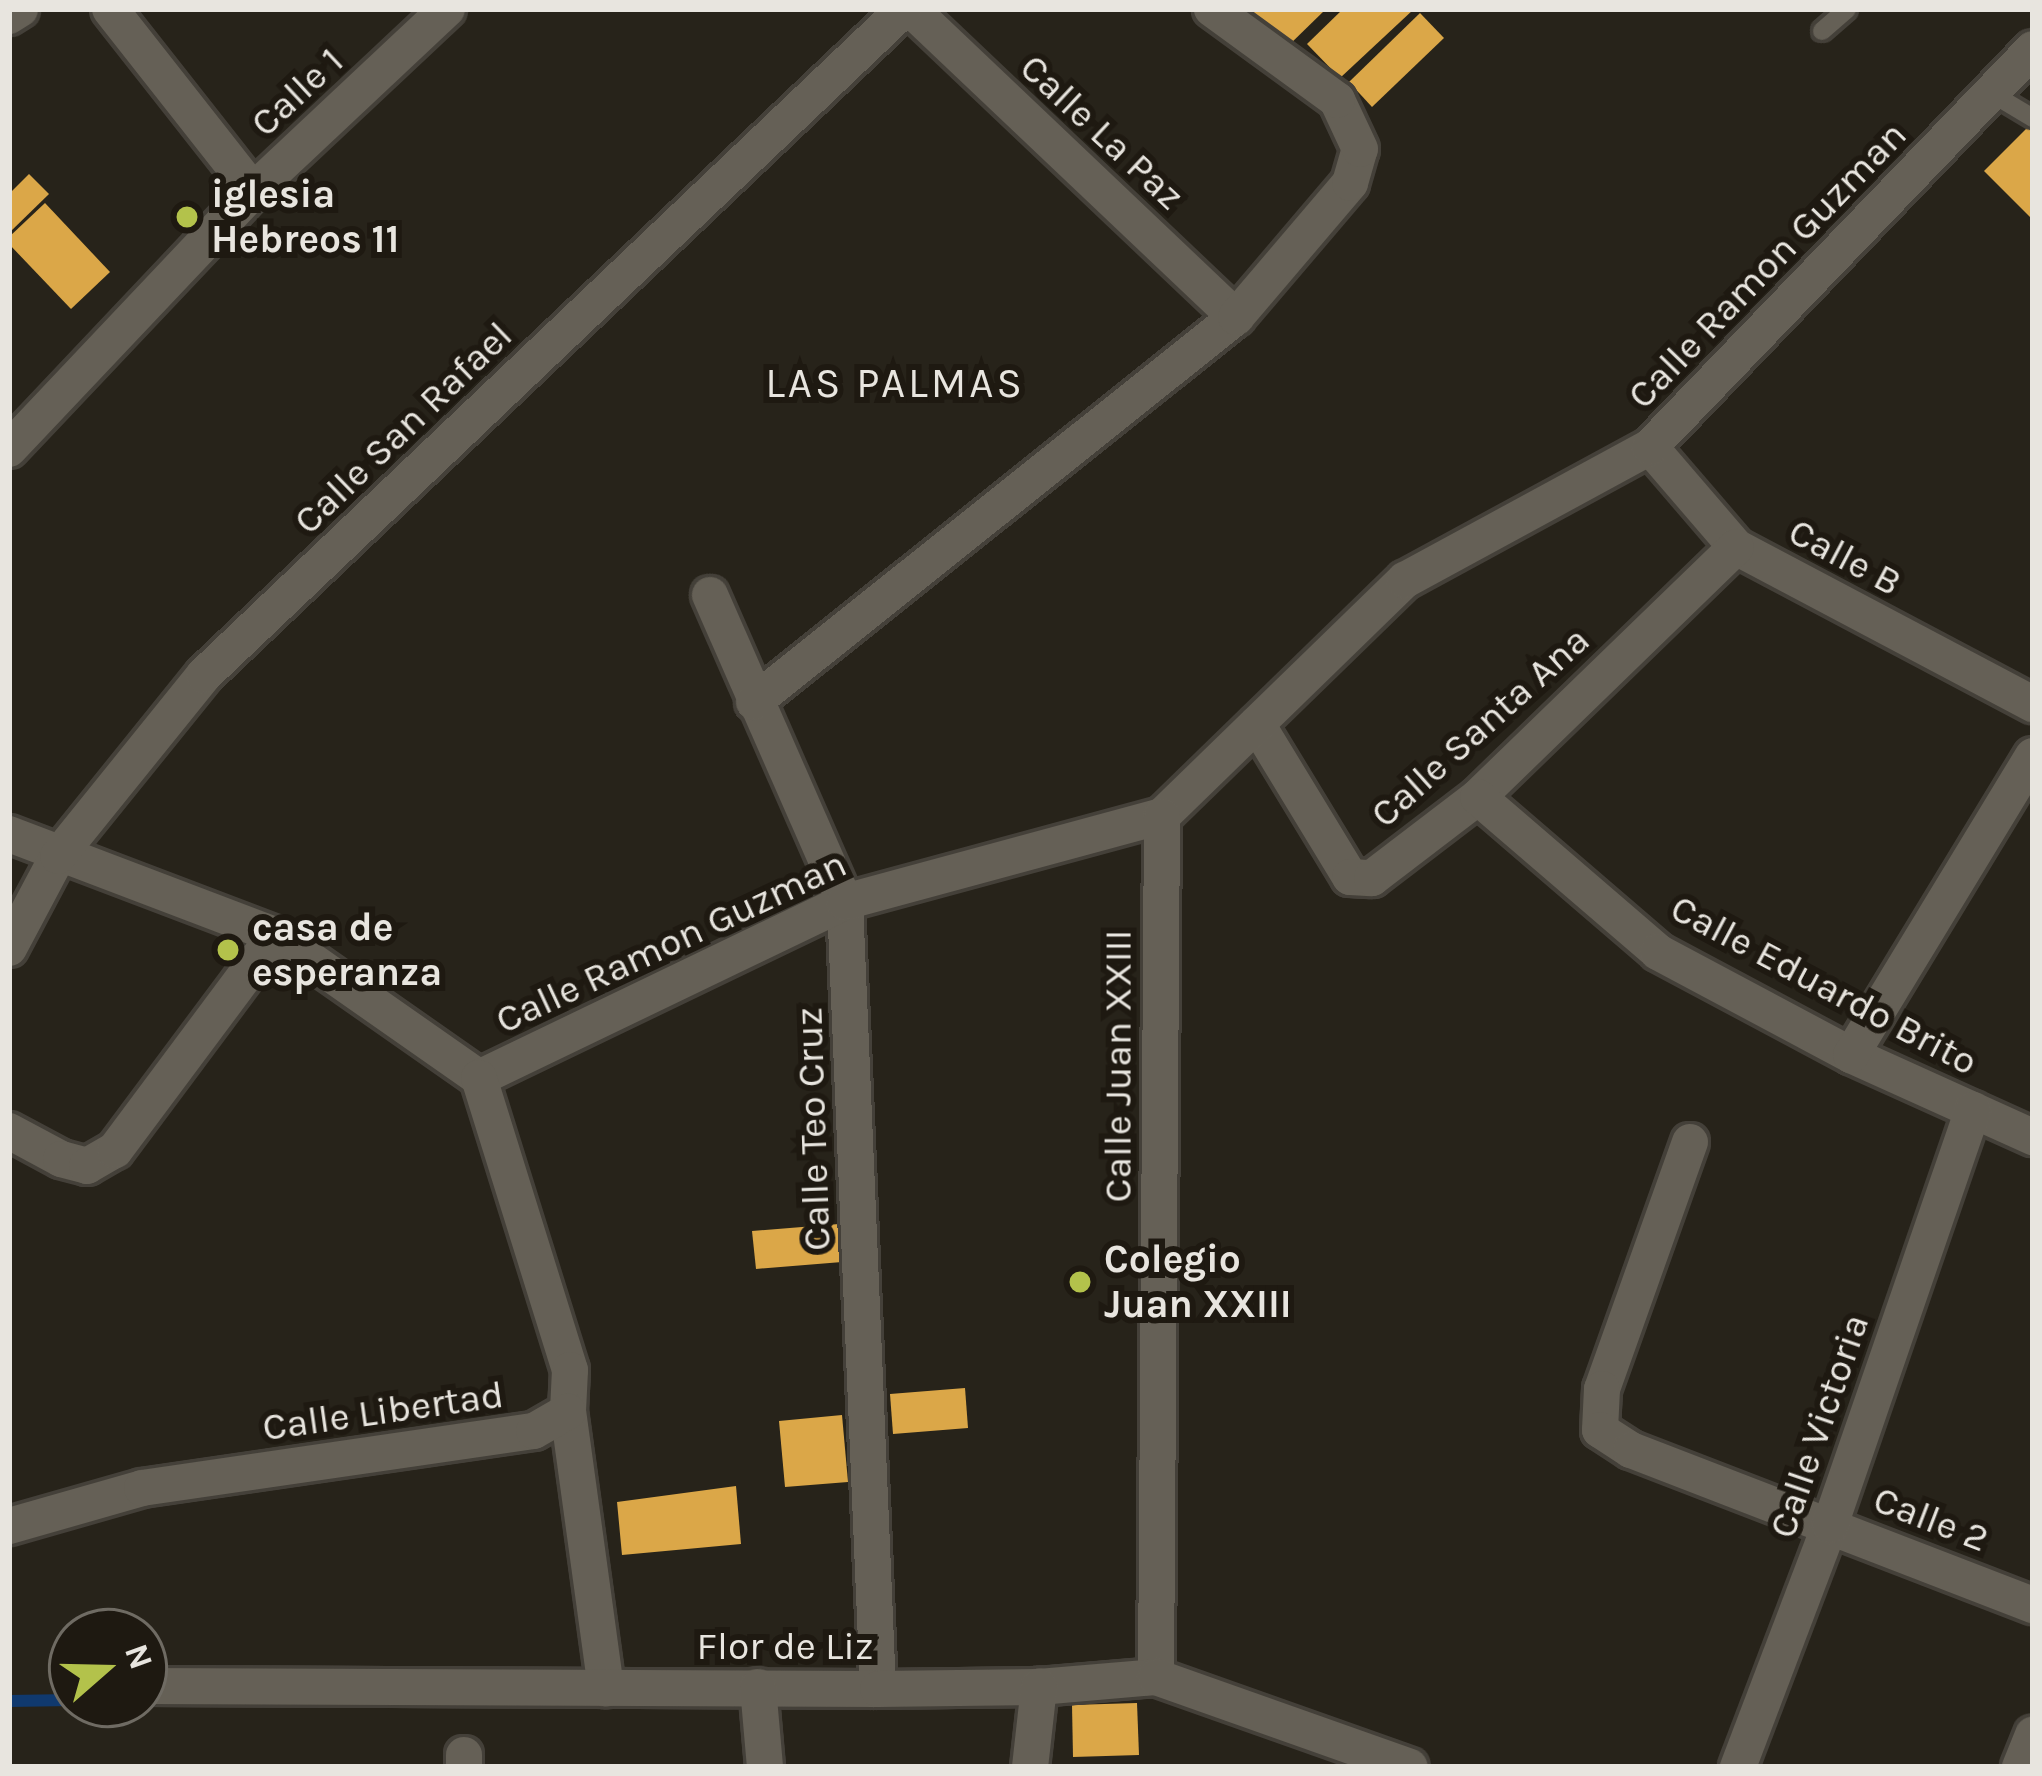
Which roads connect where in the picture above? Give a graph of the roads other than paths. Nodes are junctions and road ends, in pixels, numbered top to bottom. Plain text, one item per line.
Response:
1 (20, 9) edge
2 (110, 9) edge
3 (447, 9) edge
4 (908, 9) edge
5 (1212, 9) edge
6 (1847, 9) edge
7 (9, 16) edge
8 (1822, 31) dead end
9 (2033, 49) edge
10 (1990, 93) junction
11 (2033, 118) edge
12 (253, 191) junction
13 (1236, 317) junction
14 (1650, 447) junction
15 (9, 449) edge
16 (1736, 547) junction
17 (710, 595) dead end
18 (754, 702) junction
19 (2033, 704) edge
20 (1256, 724) junction
21 (2033, 756) edge
22 (1478, 797) junction
23 (1162, 816) junction
24 (9, 834) edge
25 (58, 856) junction
26 (845, 902) junction
27 (275, 935) junction
28 (9, 949) edge
29 (1851, 1055) junction
30 (479, 1078) junction
31 (1973, 1110) junction
32 (9, 1131) edge
33 (2033, 1137) edge
34 (1690, 1142) dead end
35 (568, 1412) junction
36 (1830, 1525) junction
37 (9, 1526) edge
38 (2033, 1604) edge
39 (1156, 1677) junction
40 (168, 1686) edge
41 (1039, 1687) junction
42 (607, 1688) junction
43 (758, 1688) junction
44 (878, 1689) junction
45 (2033, 1735) edge
46 (1324, 1750) edge
47 (765, 1767) edge
48 (1030, 1767) edge
49 (1410, 1767) edge
50 (1738, 1767) edge
51 (2020, 1767) edge

1 - 7 street
2 - 12 street
3 - 12 street, Calle 1
4 - 13 street, Calle La Paz
4 - 25 street, Calle San Rafael
5 - 13 street
6 - 8 lane
9 - 10 street, Calle Ramon Guzman
10 - 11 lane
10 - 14 street, Calle Ramon Guzman
12 - 15 street, Calle 1
13 - 18 street
14 - 16 street, Calle B
14 - 20 street, Calle Ramon Guzman
16 - 19 street, Calle B
16 - 22 street, Calle Santa Ana
17 - 18 street, Calle Teo Cruz
18 - 26 street, Calle Teo Cruz
20 - 22 street, Calle Santa Ana
20 - 23 street, Calle Ramon Guzman
21 - 29 street
22 - 29 street, Calle Eduardo Brito
23 - 26 street, Calle Ramon Guzman
23 - 39 street, Calle Juan XXIII
24 - 25 street
25 - 27 street
25 - 28 street, Calle San Rafael
26 - 30 street, Calle Ramon Guzman
26 - 44 street, Calle Teo Cruz
27 - 30 street
27 - 32 street
29 - 31 street, Calle Eduardo Brito
30 - 35 street
31 - 33 street, Calle Eduardo Brito
31 - 36 street, Calle Victoria
34 - 36 street, Calle 2
35 - 37 street, Calle Libertad
35 - 42 street
36 - 38 street, Calle 2
36 - 50 street, Calle Victoria
39 - 41 street, Flor de Liz
39 - 46 street, Flor de Liz
40 - 42 street, Flor de Liz
41 - 44 street, Flor de Liz
41 - 48 street
42 - 43 street, Flor de Liz
43 - 44 street, Flor de Liz
43 - 47 street
45 - 51 street
46 - 49 street, Flor de Liz

